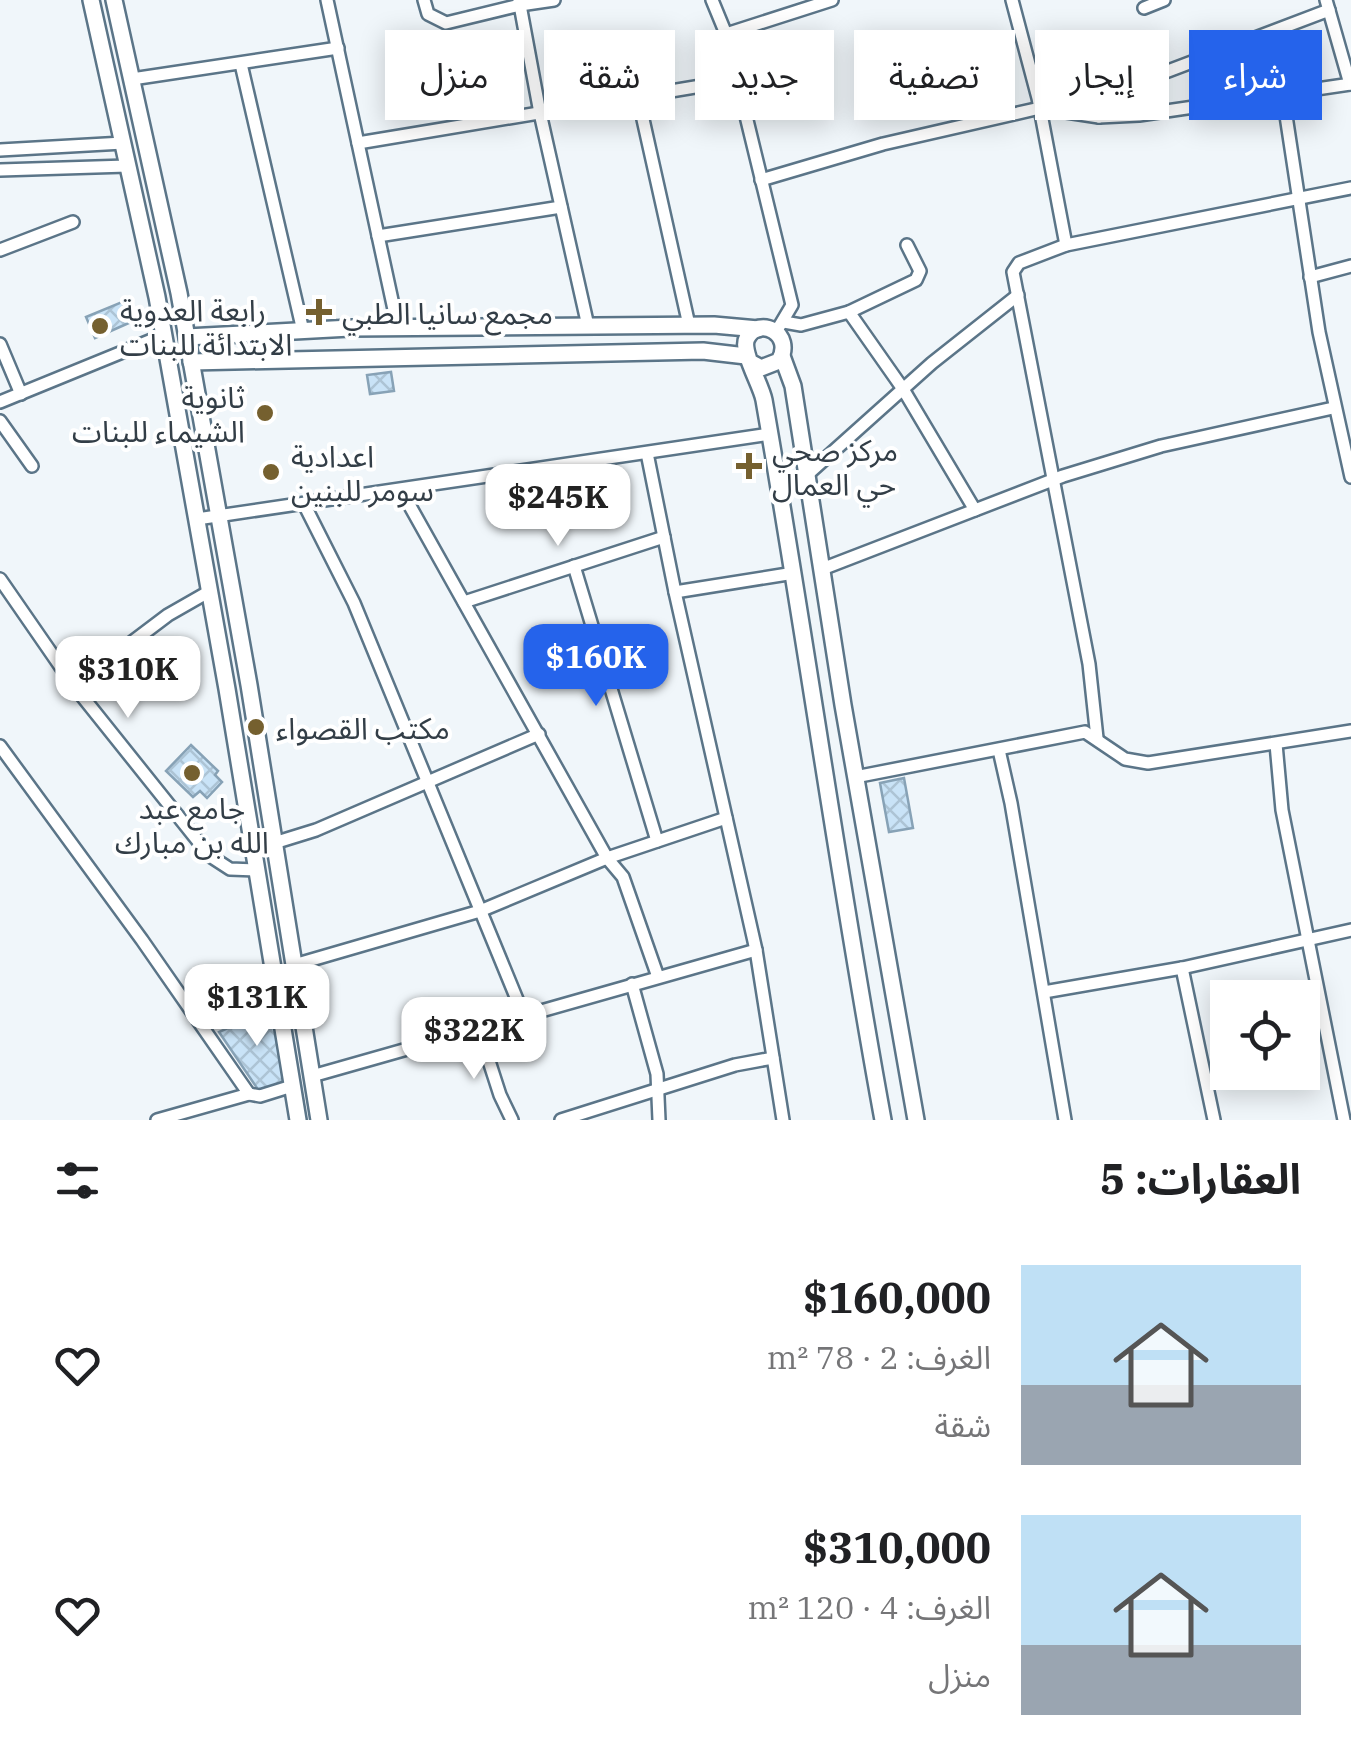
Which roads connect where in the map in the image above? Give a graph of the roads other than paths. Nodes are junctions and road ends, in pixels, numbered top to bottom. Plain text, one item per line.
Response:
1 (92, 0) edge
2 (114, 0) edge
3 (327, 0) edge
4 (424, 0) edge
5 (554, 0) edge
6 (712, 0) edge
7 (832, 0) edge
8 (1012, 0) edge
9 (1164, 0) edge
10 (520, 2) edge
11 (1327, 5) edge
12 (1144, 8) dead end
13 (724, 30) edge
14 (738, 30) edge
15 (338, 48) junction
16 (241, 64) junction
17 (1169, 69) edge
18 (132, 79) junction
19 (1350, 84) edge
20 (1035, 89) edge
21 (1322, 89) edge
22 (1035, 109) edge
23 (544, 112) edge
24 (540, 113) junction
25 (643, 120) edge
26 (747, 120) edge
27 (1042, 120) edge
28 (1287, 120) edge
29 (123, 143) junction
30 (358, 143) junction
31 (77, 146) junction
32 (0, 150) edge
33 (128, 166) junction
34 (81, 167) junction
35 (0, 170) edge
36 (761, 180) junction
37 (1351, 188) edge
38 (1298, 198) junction
39 (562, 208) junction
40 (73, 222) dead end
41 (378, 236) junction
42 (907, 245) dead end
43 (1066, 246) junction
44 (0, 250) edge
45 (1351, 266) edge
46 (1310, 277) junction
47 (1018, 295) junction
48 (849, 312) junction
49 (588, 326) junction
50 (689, 326) junction
51 (780, 327) junction
52 (398, 328) junction
53 (758, 329) junction
54 (302, 331) junction
55 (164, 335) junction
56 (186, 337) junction
57 (0, 344) edge
58 (782, 356) junction
59 (748, 359) junction
60 (191, 362) junction
61 (903, 389) junction
62 (21, 394) junction
63 (0, 402) edge
64 (1333, 408) junction
65 (0, 422) edge
66 (770, 434) junction
67 (647, 453) junction
68 (32, 466) dead end
69 (807, 474) junction
70 (1351, 478) edge
71 (1052, 481) junction
72 (401, 490) junction
73 (304, 504) junction
74 (975, 510) junction
75 (218, 517) junction
76 (197, 519) junction
77 (664, 537) junction
78 (574, 566) junction
79 (822, 570) junction
80 (794, 573) junction
81 (0, 579) edge
82 (210, 591) junction
83 (675, 592) junction
84 (464, 602) junction
85 (74, 686) junction
86 (1351, 731) edge
87 (539, 734) junction
88 (1097, 738) junction
89 (1276, 744) junction
90 (0, 746) edge
91 (998, 750) junction
92 (855, 777) junction
93 (429, 782) junction
94 (726, 818) junction
95 (250, 828) junction
96 (273, 834) junction
97 (657, 841) junction
98 (607, 858) junction
99 (257, 870) junction
100 (480, 911) junction
101 (1351, 930) edge
102 (1307, 941) junction
103 (756, 950) junction
104 (294, 965) junction
105 (1182, 968) junction
106 (658, 976) junction
107 (632, 984) junction
108 (1044, 992) junction
109 (522, 1014) junction
110 (478, 1027) junction
111 (773, 1058) junction
112 (312, 1076) junction
113 (292, 1086) junction
114 (656, 1092) junction
115 (249, 1094) junction
116 (157, 1120) edge
117 (298, 1120) edge
118 (320, 1120) edge
119 (512, 1120) edge
120 (561, 1120) edge
121 (659, 1120) edge
122 (783, 1120) edge
123 (883, 1120) edge
124 (916, 1120) edge
125 (1065, 1120) edge
126 (1214, 1120) edge
127 (1344, 1120) edge

1 - 29 street
2 - 18 street
3 - 15 street
4 - 10 street
5 - 10 street
6 - 13 street
7 - 14 street
8 - 20 street
9 - 12 street
10 - 24 street
11 - 17 street
11 - 19 street
15 - 16 street
15 - 30 street
16 - 18 street
16 - 54 street
18 - 56 street
19 - 21 street
22 - 36 street
23 - 24 street
24 - 30 street
24 - 39 street
25 - 50 street
26 - 36 street
27 - 43 street
28 - 38 street
29 - 31 street
29 - 33 street
30 - 41 street
31 - 32 street
31 - 34 street
33 - 34 street
33 - 55 street
34 - 35 street
36 - 51 street
37 - 38 street
38 - 43 street
38 - 46 street
39 - 41 street
39 - 49 street
40 - 44 street
41 - 52 street
42 - 48 street
43 - 47 street
45 - 46 street
46 - 64 street
47 - 61 street
47 - 71 street
48 - 51 street
48 - 61 street
49 - 50 street
49 - 52 street
50 - 53 street
51 - 53 street
51 - 58 street
52 - 54 street
53 - 59 street
54 - 56 street
55 - 62 street
55 - 76 street
56 - 60 street
57 - 62 street
58 - 59 street
58 - 69 street
59 - 60 street
59 - 66 street
60 - 75 street
61 - 69 street
61 - 74 street
62 - 63 street
64 - 70 street
64 - 71 street
65 - 68 street
66 - 67 street
66 - 80 street
67 - 72 street
67 - 77 street
69 - 79 street
71 - 74 street
71 - 88 street
72 - 73 street
72 - 84 street
73 - 75 street
73 - 93 street
74 - 79 street
75 - 76 street
75 - 96 street
76 - 82 street
77 - 78 street
77 - 83 street
78 - 84 street
78 - 97 street
79 - 92 street
80 - 83 street
80 - 123 street
81 - 85 street
82 - 85 street
82 - 95 street
83 - 94 street
84 - 87 street
85 - 99 street
86 - 89 street
87 - 93 street
87 - 98 street
88 - 89 street
88 - 91 street
89 - 102 street
90 - 115 street
91 - 92 street
91 - 108 street
92 - 124 street
93 - 96 street
93 - 100 street
94 - 97 street
94 - 103 street
95 - 96 street
95 - 99 street
96 - 104 street
97 - 98 street
98 - 100 street
98 - 106 street
99 - 113 street
100 - 104 street
100 - 109 street
101 - 102 street
102 - 105 street
102 - 127 street
103 - 106 street
103 - 111 street
104 - 112 street
105 - 108 street
105 - 126 street
106 - 107 street
107 - 109 street
107 - 114 street
108 - 125 street
109 - 110 street
110 - 112 street
110 - 119 street
111 - 114 street
111 - 122 street
112 - 118 street
113 - 115 street
113 - 117 street
114 - 120 street
114 - 121 street
115 - 116 street

